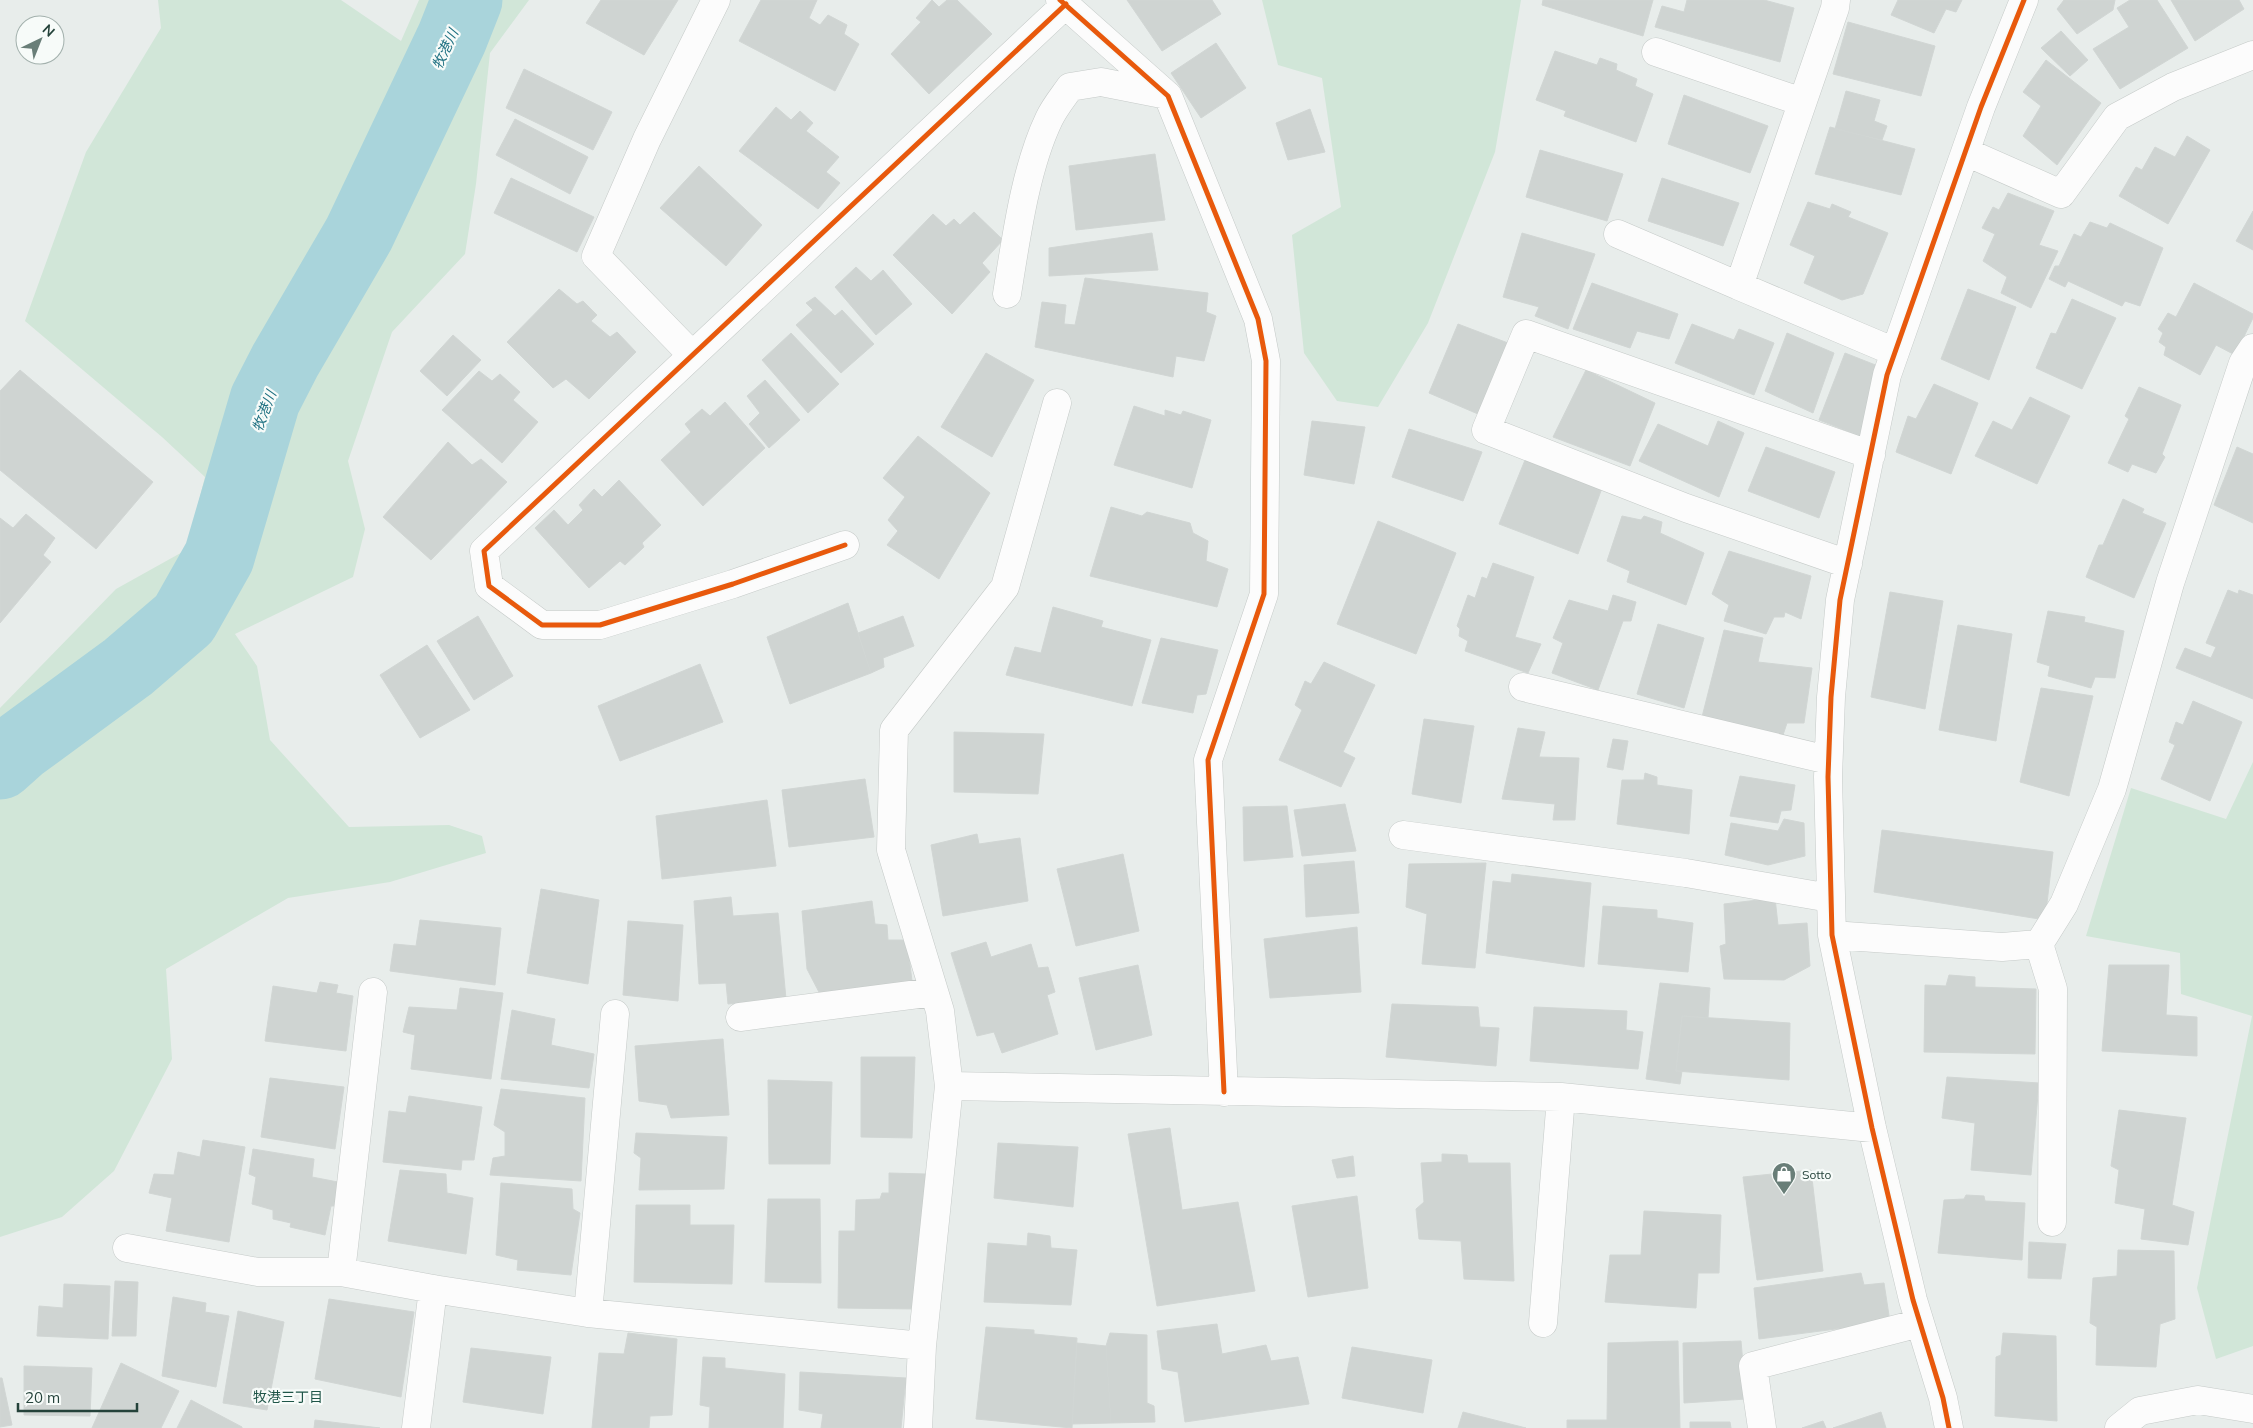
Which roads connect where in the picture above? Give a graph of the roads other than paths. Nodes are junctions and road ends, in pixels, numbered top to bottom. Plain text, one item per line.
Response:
1 (716, 0) edge
2 (1836, 0) edge
3 (2024, 0) edge
4 (1063, 2) edge
5 (1656, 52) dead end
6 (2253, 55) edge
7 (1168, 96) junction
8 (1802, 102) junction
9 (1966, 152) junction
10 (1618, 234) dead end
11 (1739, 286) junction
12 (1007, 294) dead end
13 (2253, 348) edge
14 (1895, 352) junction
15 (692, 355) junction
16 (1056, 404) dead end
17 (1870, 455) junction
18 (845, 545) dead end
19 (1848, 564) junction
20 (1523, 688) dead end
21 (1828, 760) junction
22 (1403, 835) dead end
23 (1830, 898) junction
24 (1832, 935) junction
25 (2039, 944) junction
26 (373, 992) dead end
27 (934, 992) junction
28 (615, 1014) dead end
29 (740, 1017) dead end
30 (949, 1086) junction
31 (1224, 1092) junction
32 (1561, 1097) junction
33 (1872, 1128) junction
34 (2052, 1222) dead end
35 (127, 1248) dead end
36 (341, 1272) junction
37 (433, 1289) junction
38 (588, 1314) junction
39 (1543, 1323) dead end
40 (1920, 1323) junction
41 (922, 1346) junction
42 (2253, 1409) edge
43 (416, 1428) edge
44 (918, 1428) edge
45 (1762, 1428) edge
46 (1949, 1428) edge
47 (2119, 1428) edge

1 - 15 street
2 - 8 street
3 - 9 street
4 - 7 street
4 - 15 street
5 - 8 street
6 - 9 street
7 - 12 street
7 - 31 street
8 - 11 street
9 - 14 street
10 - 11 street
11 - 14 street
13 - 25 street
14 - 17 street
15 - 18 street
16 - 27 street
17 - 19 street
17 - 19 street
19 - 21 street
20 - 21 street
21 - 23 street
22 - 23 street
23 - 24 street
24 - 25 street
24 - 33 street
25 - 34 street
26 - 36 street
27 - 29 street
27 - 30 street
28 - 38 street
30 - 31 street
30 - 41 street
31 - 32 street
32 - 33 street
32 - 39 street
33 - 40 street
35 - 36 street
36 - 37 street
37 - 38 street
37 - 43 street
38 - 41 street
40 - 45 street
40 - 46 street
41 - 44 street
42 - 47 street

